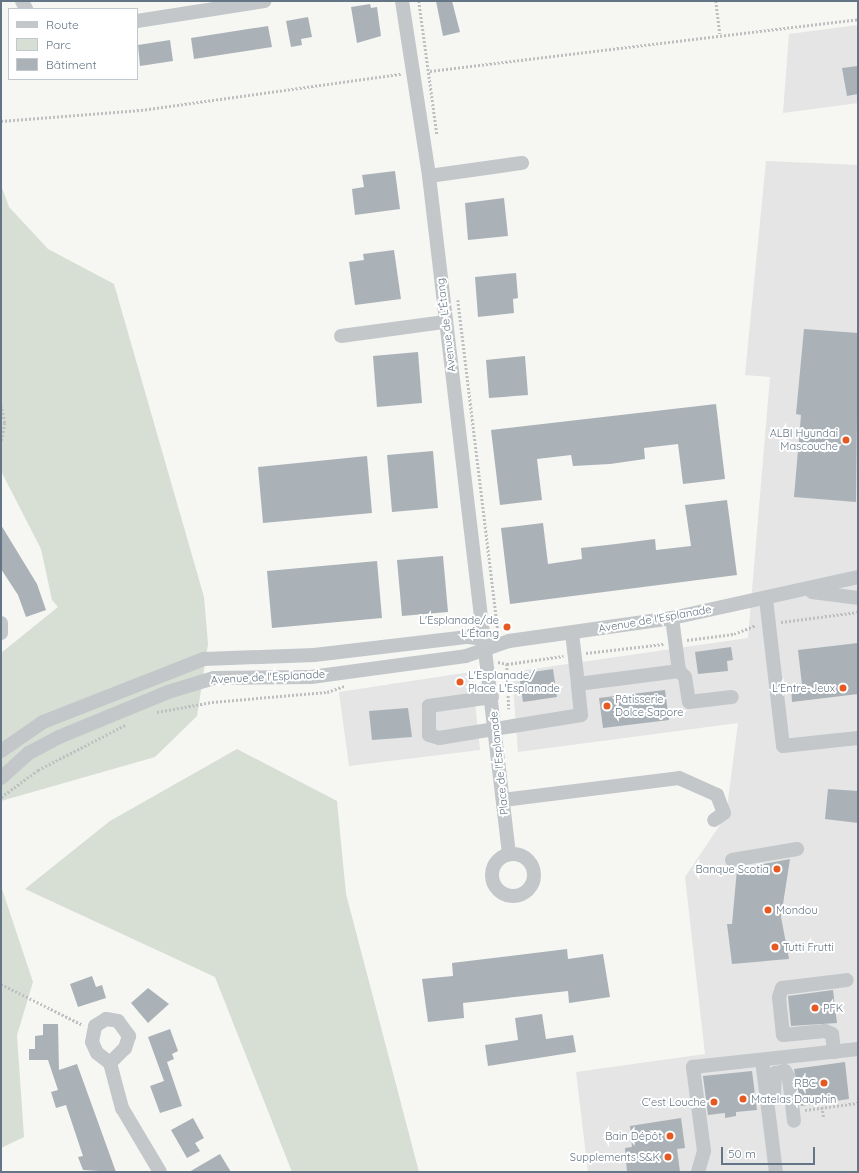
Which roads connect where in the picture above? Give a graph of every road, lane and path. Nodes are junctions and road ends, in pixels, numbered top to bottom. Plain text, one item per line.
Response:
1 (264, 1) edge
2 (402, 1) edge
3 (419, 1) edge
4 (716, 1) edge
5 (239, 4) edge
6 (858, 19) edge
7 (138, 21) edge
8 (720, 34) junction
9 (430, 71) junction
10 (404, 74) dead end
11 (1, 121) edge
12 (438, 138) dead end
13 (522, 163) dead end
14 (428, 176) junction
15 (445, 322) junction
16 (462, 332) dead end
17 (341, 336) dead end
18 (1, 405) edge
19 (1, 443) edge
20 (858, 578) edge
21 (804, 592) junction
22 (858, 598) edge
23 (766, 599) junction
24 (858, 612) edge
25 (672, 618) junction
26 (778, 622) dead end
27 (1, 623) edge
28 (498, 624) dead end
29 (764, 624) dead end
30 (1, 633) edge
31 (572, 633) junction
32 (683, 641) dead end
33 (668, 643) dead end
34 (485, 644) junction
35 (581, 654) dead end
36 (568, 655) dead end
37 (503, 661) dead end
38 (507, 664) junction
39 (679, 671) junction
40 (351, 684) dead end
41 (578, 684) junction
42 (492, 697) junction
43 (732, 697) dead end
44 (509, 709) dead end
45 (151, 714) dead end
46 (128, 724) dead end
47 (495, 728) junction
48 (858, 738) edge
49 (1, 751) edge
50 (1, 778) edge
51 (1, 797) edge
52 (503, 800) junction
53 (714, 820) dead end
54 (797, 849) dead end
55 (509, 854) dead end
56 (732, 860) dead end
57 (847, 980) dead end
58 (1, 984) edge
59 (88, 1028) dead end
60 (858, 1049) edge
61 (834, 1052) junction
62 (762, 1060) junction
63 (110, 1063) dead end
64 (858, 1103) edge
65 (822, 1107) junction
66 (797, 1115) joint
67 (824, 1118) dead end
68 (777, 1122) dead end
69 (160, 1172) edge
70 (698, 1172) edge
71 (776, 1172) edge

1 - 5 street
2 - 14 street, Avenue de L'Étang
3 - 9 path
4 - 8 path
5 - 7 street
6 - 8 path
8 - 9 path
9 - 12 path
10 - 11 path
13 - 14 street
14 - 15 street, Avenue de L'Étang
15 - 17 street
15 - 34 street, Avenue de L'Étang
16 - 28 path, Avenue de L'Étang
18 - 19 path
20 - 21 street, Avenue de l'Esplanade
21 - 22 street, Avenue de l'Esplanade
21 - 23 street, Avenue de l'Esplanade
23 - 25 street, Avenue de l'Esplanade
23 - 48 street
24 - 26 path
25 - 31 street, Avenue de l'Esplanade
25 - 39 street
27 - 30 street
29 - 32 path
31 - 34 street, Avenue de l'Esplanade
31 - 41 street
33 - 35 path, Avenue de l'Esplanade
34 - 42 street, Place de l'Esplanade
34 - 49 street, Avenue de l'Esplanade
34 - 50 street, Avenue de l'Esplanade
36 - 38 path
37 - 38 path
38 - 44 path, Place de l'Esplanade
39 - 41 street
39 - 43 street
40 - 45 path, Avenue de l'Esplanade
41 - 47 street
42 - 47 street, Place de l'Esplanade
42 - 47 street
46 - 51 path
47 - 52 street, Place de l'Esplanade
52 - 53 street
52 - 55 street, Place de l'Esplanade
54 - 56 street
57 - 61 street
58 - 59 path
60 - 61 street
61 - 62 street
62 - 70 street
62 - 71 street
63 - 69 street
64 - 65 path
65 - 66 path
65 - 67 path
66 - 68 street

